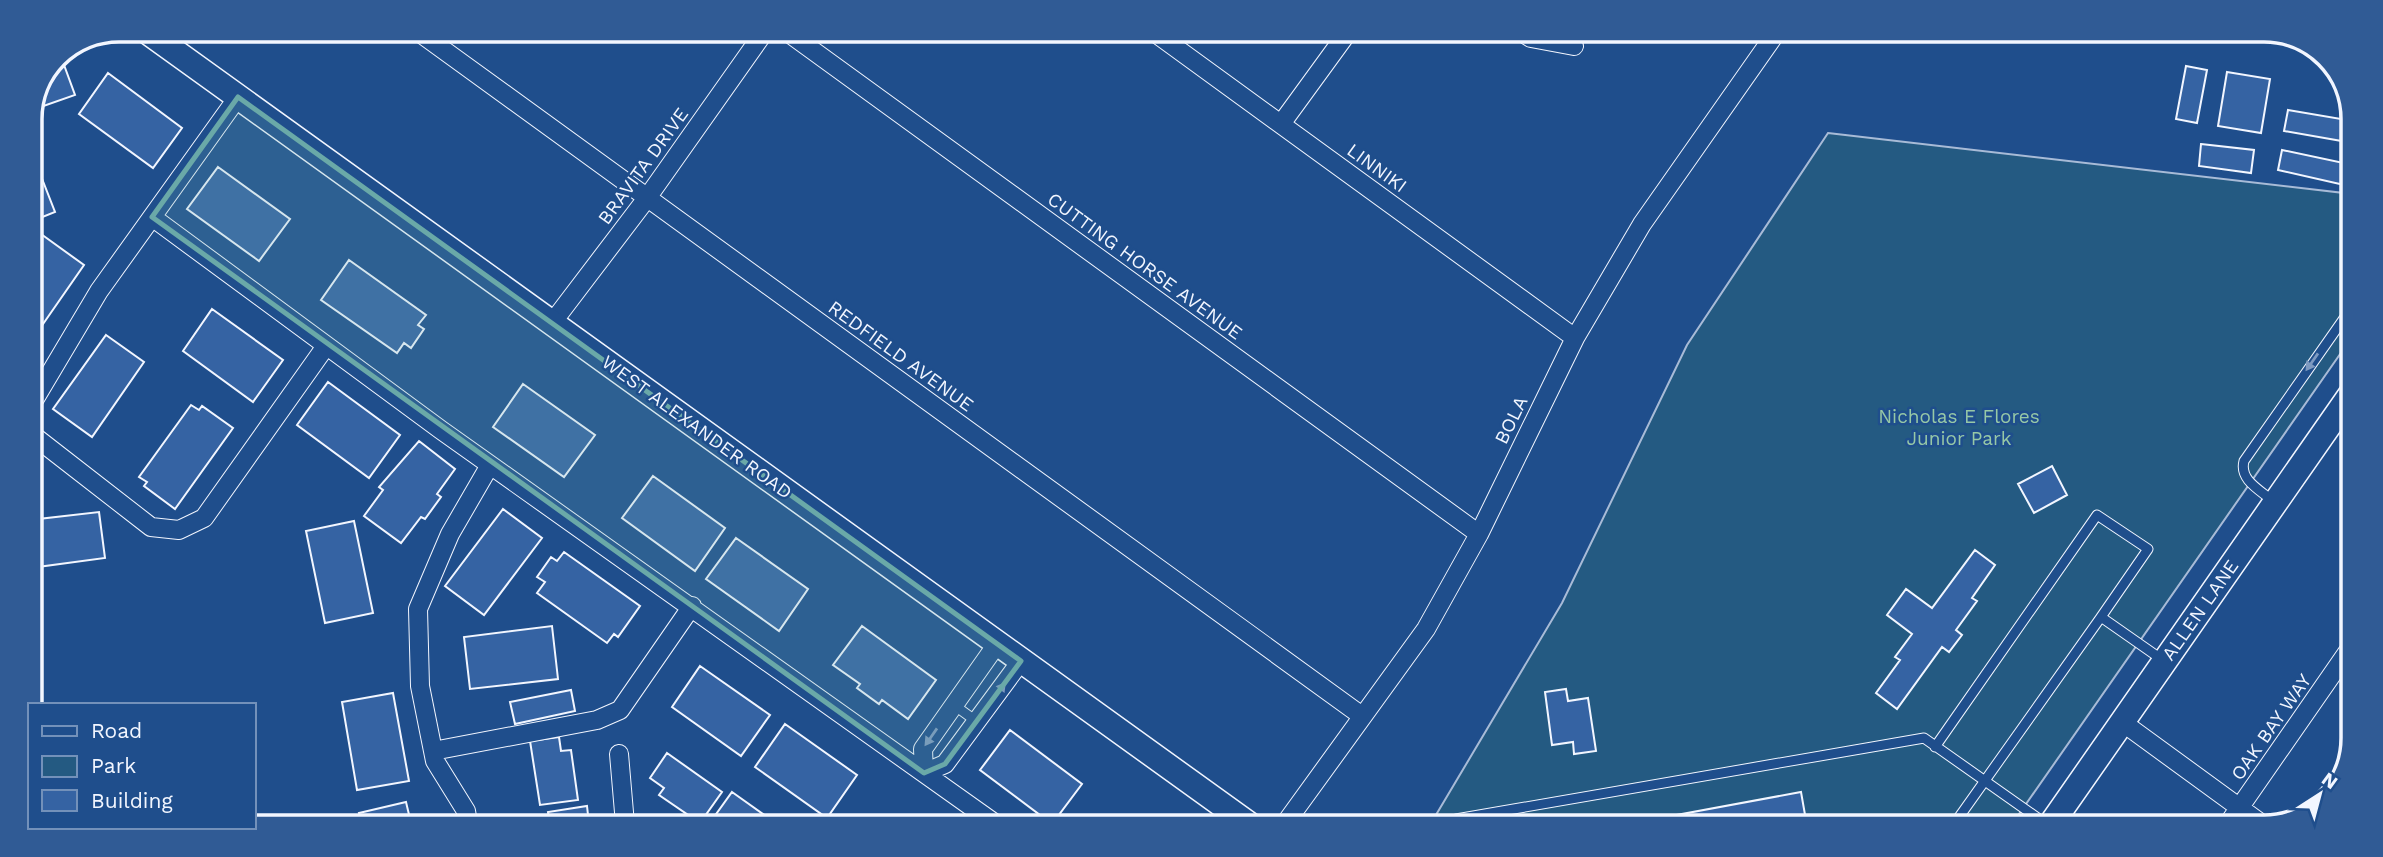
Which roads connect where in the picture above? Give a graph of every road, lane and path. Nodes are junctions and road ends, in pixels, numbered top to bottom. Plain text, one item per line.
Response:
1 (162, 42) edge
2 (432, 42) edge
3 (757, 42) edge
4 (801, 42) edge
5 (1168, 42) edge
6 (1341, 42) edge
7 (1552, 42) edge
8 (1770, 42) edge
9 (1574, 46) dead end
10 (238, 97) junction
11 (1282, 124) junction
12 (647, 198) junction
13 (152, 217) junction
14 (552, 323) junction
15 (2341, 323) edge
16 (1575, 338) junction
17 (326, 346) junction
18 (42, 387) edge
19 (2341, 408) edge
20 (42, 442) edge
21 (491, 465) junction
22 (2275, 503) junction
23 (1479, 534) junction
24 (692, 606) junction
25 (2101, 617) junction
26 (998, 644) junction
27 (1021, 661) junction
28 (2164, 661) junction
29 (2341, 662) edge
30 (954, 705) junction
31 (1362, 716) junction
32 (976, 721) junction
33 (2122, 722) junction
34 (1935, 747) junction
35 (433, 751) junction
36 (619, 754) dead end
37 (924, 772) junction
38 (1983, 780) junction
39 (2240, 807) junction
40 (467, 815) edge
41 (624, 815) edge
42 (983, 815) edge
43 (1236, 815) edge
44 (1291, 815) edge
45 (1485, 815) edge
46 (1960, 815) edge
47 (2032, 815) edge
48 (2057, 815) edge
49 (2234, 815) edge
50 (2250, 815) edge

1 - 10 main road, WEST ALEXANDER ROAD
2 - 12 street, REDFIELD AVENUE
3 - 12 street, BRAVITA DRIVE
4 - 23 street, CUTTING HORSE AVENUE
5 - 11 street, LINNIKI
6 - 11 street
7 - 9 street
8 - 16 street, BOLA
10 - 13 street
10 - 14 main road, WEST ALEXANDER ROAD
11 - 16 street, LINNIKI
12 - 14 street, BRAVITA DRIVE
12 - 31 street, REDFIELD AVENUE
13 - 17 street
13 - 18 street
14 - 26 main road, WEST ALEXANDER ROAD
15 -> 22 lane
16 - 23 street, BOLA
17 - 20 street
17 - 21 street
19 - 22 main road, ALLEN LANE
21 - 24 street
21 - 35 street
22 - 28 main road, ALLEN LANE
23 - 31 street, BOLA
24 - 35 street
24 - 37 street
25 - 28 lane
25 - 34 lane
25 - 38 lane
26 - 27 main road, WEST ALEXANDER ROAD
26 - 30 street
32 -> 27 street
27 - 43 main road, WEST ALEXANDER ROAD
28 - 33 main road, ALLEN LANE
29 - 39 street, OAK BAY WAY
30 - 32 lane
30 -> 37 street
31 - 44 street, BOLA
32 - 37 street
33 - 39 street
33 - 48 main road, ALLEN LANE
34 - 38 lane
34 - 45 lane
35 - 40 street
36 - 41 street
37 - 42 street
38 - 46 lane
38 - 47 lane
39 - 49 street, OAK BAY WAY
39 - 50 street

